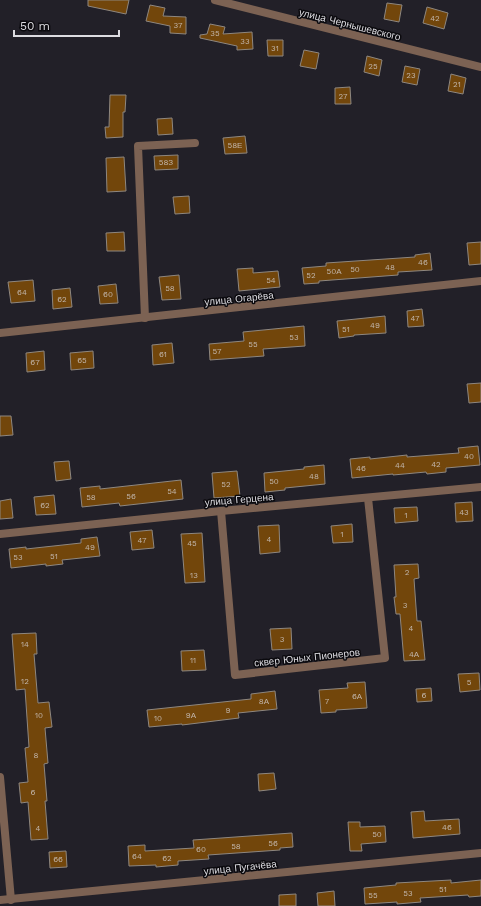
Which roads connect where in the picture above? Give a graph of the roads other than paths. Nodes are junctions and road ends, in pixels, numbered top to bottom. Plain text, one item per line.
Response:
1 (215, 0) edge
2 (481, 67) edge
3 (195, 143) dead end
4 (481, 281) edge
5 (145, 318) junction
6 (0, 333) edge
7 (481, 487) edge
8 (368, 498) junction
9 (221, 511) junction
10 (0, 534) edge
11 (0, 777) edge
12 (481, 853) edge
13 (0, 900) edge
14 (11, 900) junction

1 - 2 street, улица Чернышевского
3 - 5 street
4 - 5 street, улица Огарёва
5 - 6 street, улица Огарёва
7 - 8 street, улица Герцена
8 - 9 street, улица Герцена
8 - 9 street, сквер Юных Пионеров
9 - 10 street, улица Герцена
11 - 14 street
12 - 14 street, улица Пугачёва
13 - 14 street, улица Пугачёва

